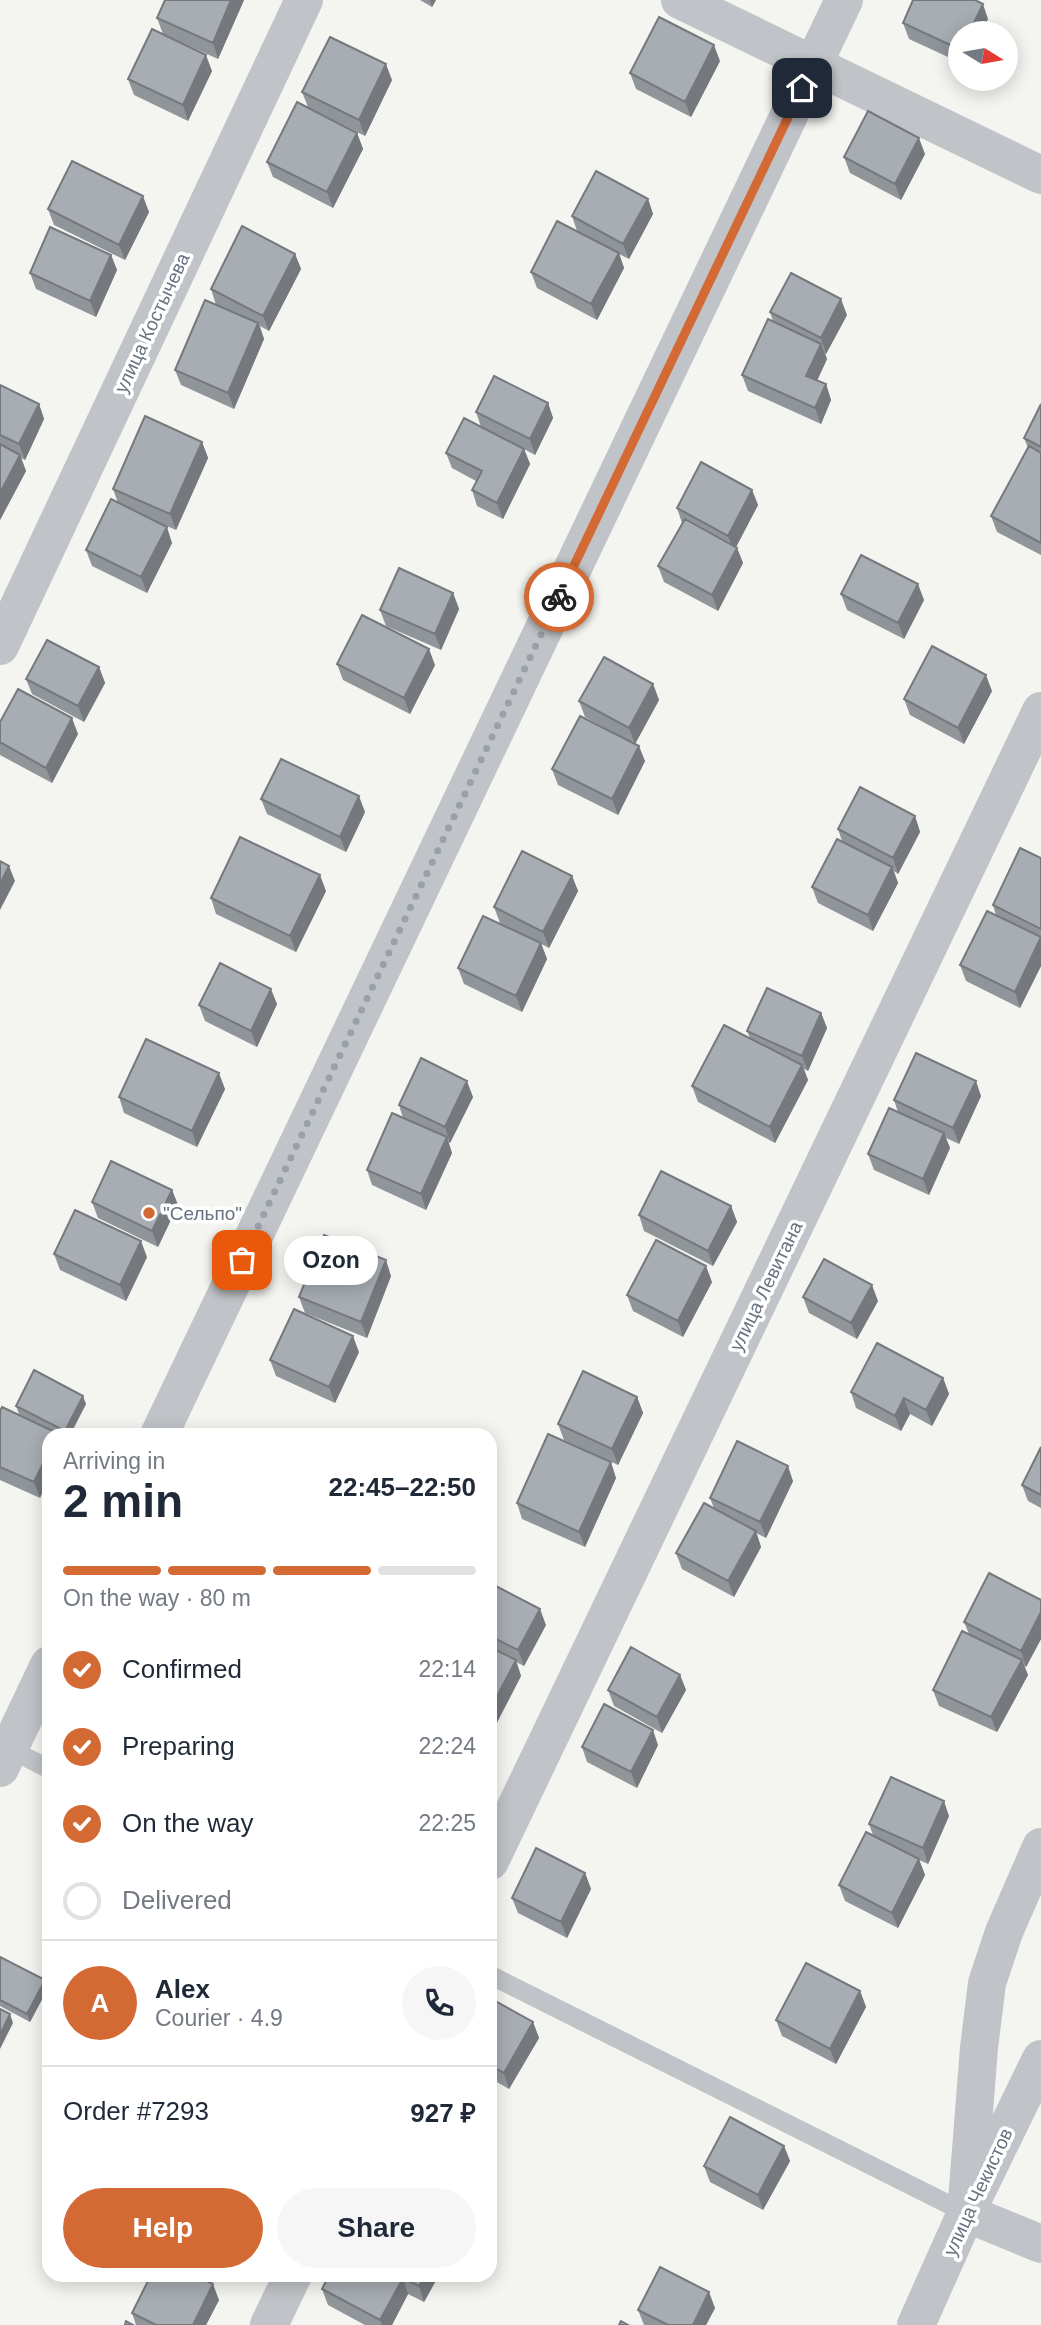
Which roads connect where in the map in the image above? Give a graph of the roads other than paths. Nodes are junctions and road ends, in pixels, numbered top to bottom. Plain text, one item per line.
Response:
1 (304, 0) edge
2 (680, 0) edge
3 (844, 0) edge
4 (814, 63) junction
5 (1041, 175) edge
6 (0, 646) edge
7 (1041, 711) edge
8 (162, 1428) edge
9 (42, 1678) edge
10 (3, 1753) edge
11 (42, 1767) edge
12 (497, 1846) edge
13 (1041, 1847) edge
14 (497, 1978) edge
15 (1041, 2059) edge
16 (966, 2213) junction
17 (1041, 2244) edge
18 (290, 2282) edge
19 (924, 2321) edge
20 (270, 2325) edge

1 - 6 street, улица Костычева
2 - 4 street
3 - 4 street
4 - 5 street
4 - 8 street
7 - 12 street, улица Левитана
9 - 10 street
10 - 11 lane
13 - 16 street
14 - 16 lane
15 - 16 street, улица Чекистов
16 - 17 street
16 - 19 street, улица Чекистов
18 - 20 street

